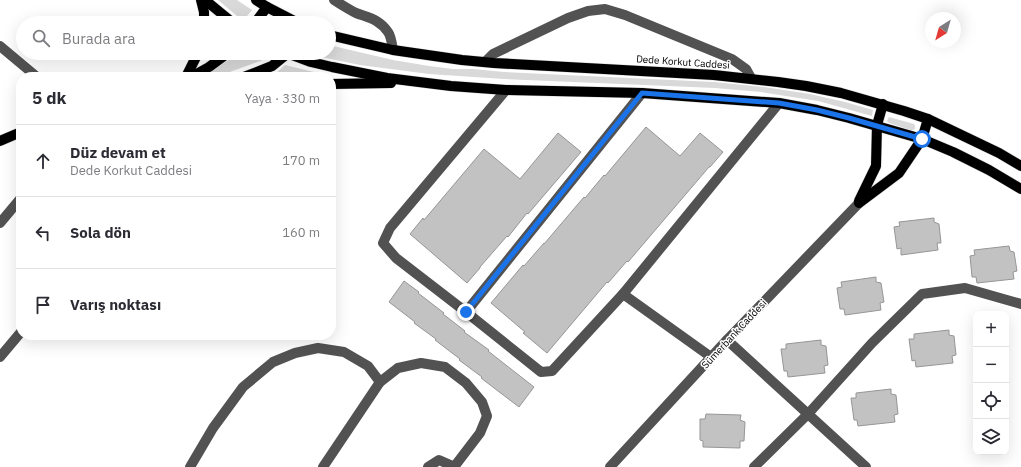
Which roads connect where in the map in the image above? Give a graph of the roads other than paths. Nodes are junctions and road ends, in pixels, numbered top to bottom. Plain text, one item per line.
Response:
1 (201, 0) edge
2 (205, 0) edge
3 (256, 0) edge
4 (334, 0) edge
5 (266, 7) junction
6 (204, 16) edge
7 (224, 16) edge
8 (260, 16) edge
9 (284, 16) edge
10 (336, 37) edge
11 (0, 46) edge
12 (393, 50) junction
13 (16, 59) edge
14 (17, 60) edge
15 (194, 60) edge
16 (218, 60) edge
17 (279, 60) edge
18 (306, 60) edge
19 (485, 62) junction
20 (31, 72) edge
21 (188, 72) edge
22 (200, 72) edge
23 (257, 72) edge
24 (751, 78) junction
25 (416, 82) junction
26 (336, 84) edge
27 (506, 90) junction
28 (642, 93) junction
29 (779, 103) junction
30 (883, 104) junction
31 (928, 119) junction
32 (877, 125) junction
33 (16, 134) edge
34 (922, 139) junction
35 (0, 141) edge
36 (1021, 166) edge
37 (1021, 189) edge
38 (858, 203) junction
39 (16, 204) edge
40 (0, 223) edge
41 (623, 294) junction
42 (1021, 304) edge
43 (466, 312) junction
44 (16, 338) edge
45 (727, 340) junction
46 (0, 357) edge
47 (711, 358) junction
48 (380, 382) junction
49 (808, 414) junction
50 (190, 467) edge
51 (322, 467) edge
52 (428, 467) edge
53 (454, 467) edge
54 (610, 467) edge
55 (754, 467) edge
56 (866, 467) edge

1 - 6 main road
2 - 7 main road
3 - 5 main road
4 - 12 street
5 - 8 main road
5 - 9 main road
10 - 12 main road, Dede Korkut Caddesi
11 - 13 street
12 - 19 main road, Dede Korkut Caddesi
14 - 20 street
15 - 21 main road
16 - 22 main road
17 - 23 main road
18 - 25 main road
19 - 24 main road, Dede Korkut Caddesi
19 - 24 street
24 - 30 main road, Dede Korkut Caddesi
25 - 26 main road
25 - 27 main road
27 - 28 main road
27 - 43 street
28 - 29 main road
28 - 43 street
29 - 32 main road
29 - 41 street
30 - 31 main road, Dede Korkut Caddesi
30 - 32 main road
31 - 34 main road
31 - 36 main road, Dede Korkut Caddesi
32 - 34 main road
32 - 38 main road
33 - 35 main road
34 - 37 main road
34 - 38 main road
38 - 45 street, Sümerbank Caddesi
39 - 40 street
41 - 43 street
41 - 47 street
42 - 49 street
44 - 46 street
45 - 47 street, Sümerbank Caddesi
45 - 49 street
47 - 54 street, Sümerbank Caddesi
48 - 50 street
48 - 51 street
48 - 53 street
49 - 55 street
49 - 56 street
52 - 53 street

